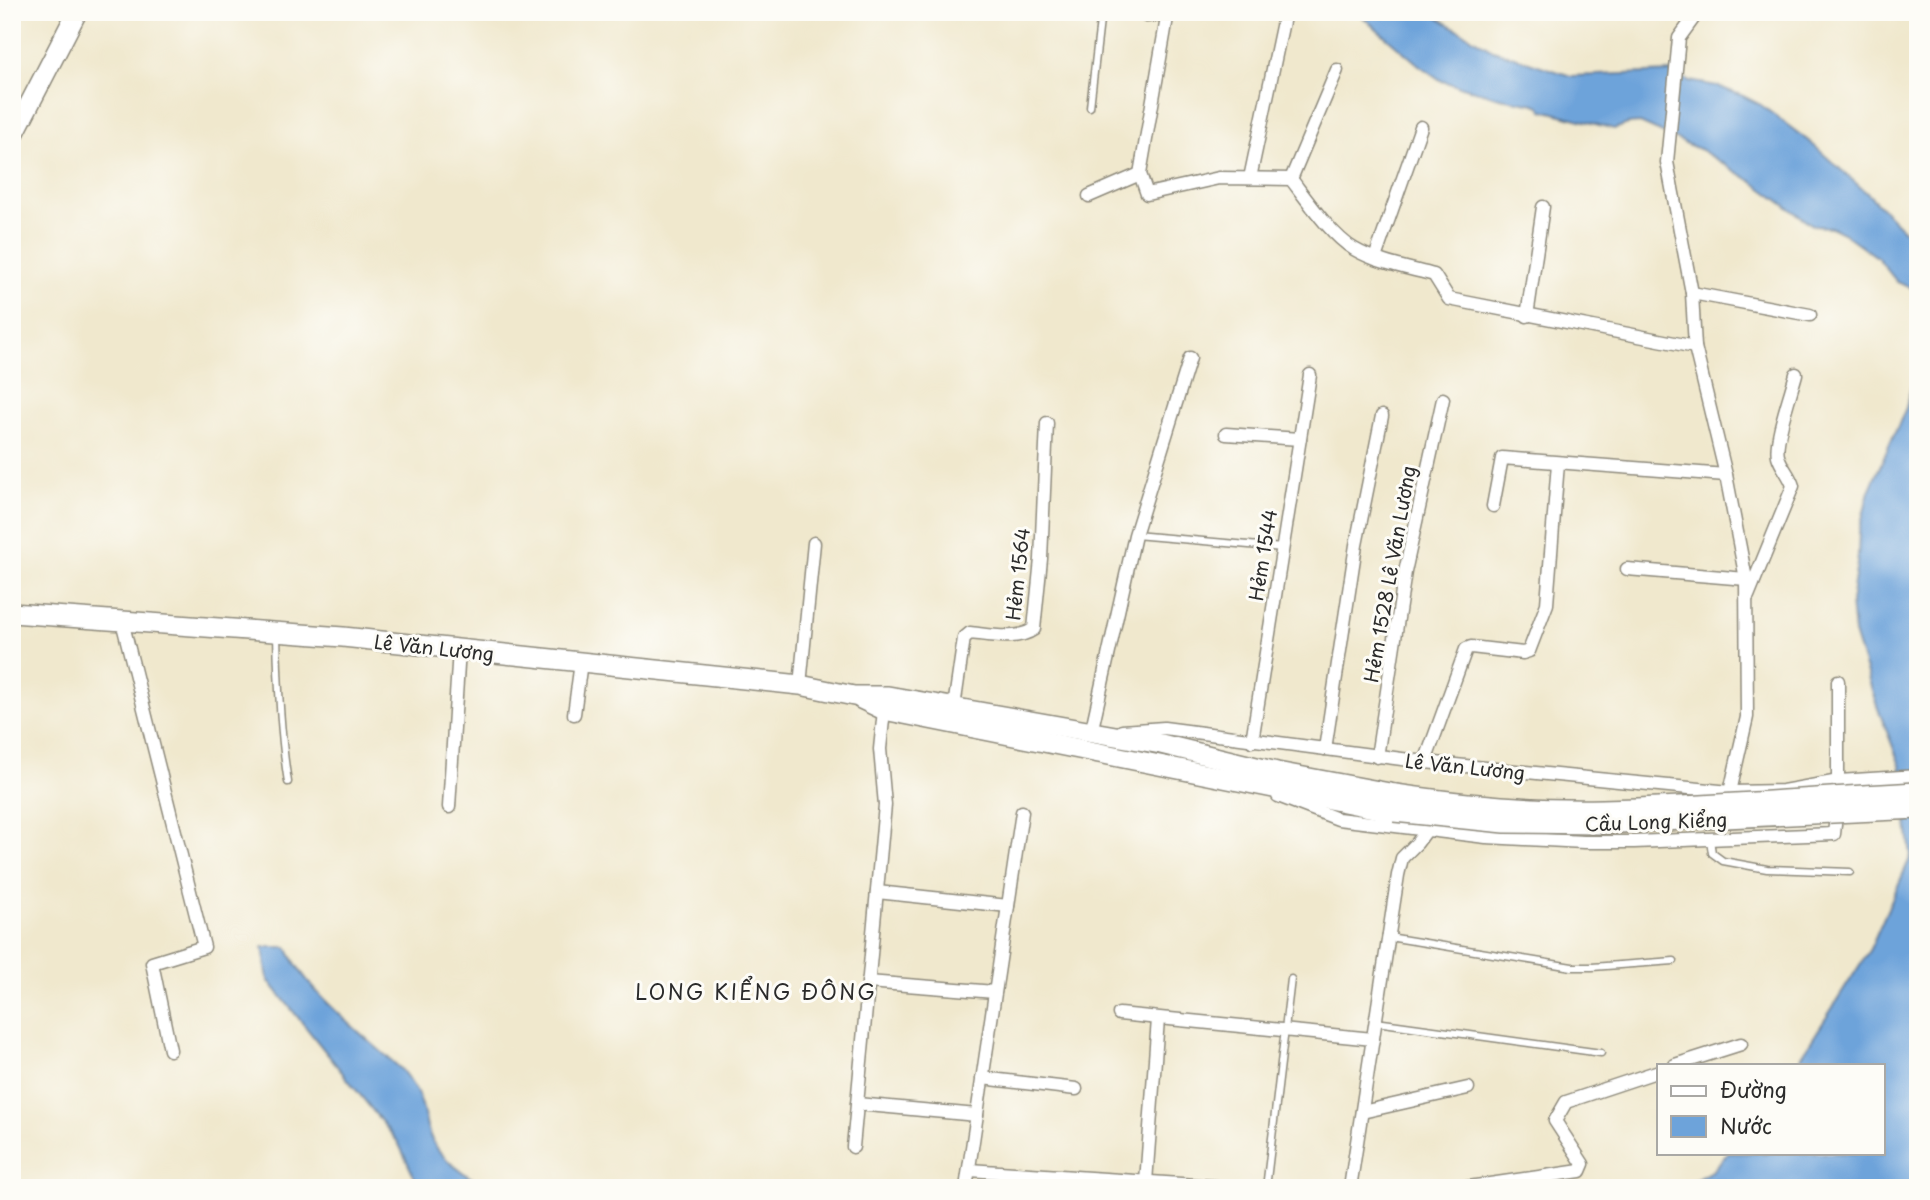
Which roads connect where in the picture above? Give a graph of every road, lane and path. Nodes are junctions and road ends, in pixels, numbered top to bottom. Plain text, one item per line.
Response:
1 (77, 12) edge
2 (1101, 12) edge
3 (1142, 12) edge
4 (1285, 12) edge
5 (1695, 12) edge
6 (1168, 13) edge
7 (1337, 70) dead end
8 (1090, 107) dead end
9 (1421, 127) dead end
10 (12, 138) edge
11 (1140, 174) junction
12 (1250, 178) junction
13 (1292, 179) junction
14 (1089, 196) dead end
15 (1543, 207) dead end
16 (1375, 258) junction
17 (1692, 293) junction
18 (1810, 315) dead end
19 (1527, 316) junction
20 (1695, 347) junction
21 (1190, 358) dead end
22 (1796, 374) dead end
23 (1310, 375) dead end
24 (1443, 399) dead end
25 (1382, 416) dead end
26 (1047, 423) dead end
27 (1226, 434) dead end
28 (1300, 439) junction
29 (1559, 463) junction
30 (1726, 475) junction
31 (1493, 506) dead end
32 (1135, 535) junction
33 (814, 543) dead end
34 (1283, 548) junction
35 (1627, 569) dead end
36 (1746, 579) junction
37 (1746, 599) junction
38 (12, 613) edge
39 (122, 621) junction
40 (277, 632) junction
41 (459, 653) junction
42 (580, 666) junction
43 (1838, 681) dead end
44 (800, 685) junction
45 (854, 696) junction
46 (954, 707) junction
47 (884, 710) junction
48 (574, 711) dead end
49 (1091, 733) junction
50 (1251, 741) junction
51 (1325, 749) junction
52 (1377, 757) junction
53 (1425, 762) junction
54 (1918, 776) edge
55 (1839, 781) junction
56 (288, 782) dead end
57 (1245, 783) junction
58 (1730, 792) junction
59 (1918, 792) edge
60 (1395, 803) junction
61 (449, 807) dead end
62 (1918, 809) edge
63 (1022, 812) dead end
64 (1426, 831) junction
65 (1710, 840) junction
66 (1850, 872) dead end
67 (877, 892) junction
68 (1008, 906) junction
69 (1389, 937) junction
70 (1674, 961) dead end
71 (1291, 979) dead end
72 (868, 982) junction
73 (995, 992) junction
74 (1119, 1014) dead end
75 (1158, 1019) junction
76 (1376, 1022) junction
77 (1284, 1032) junction
78 (1373, 1039) junction
79 (1741, 1044) dead end
80 (170, 1050) dead end
81 (1601, 1053) dead end
82 (1678, 1064) edge
83 (1657, 1072) edge
84 (982, 1078) junction
85 (1468, 1088) dead end
86 (1076, 1089) dead end
87 (857, 1104) junction
88 (1362, 1112) junction
89 (977, 1115) junction
90 (853, 1147) dead end
91 (969, 1170) junction
92 (1146, 1182) junction
93 (1509, 1184) edge
94 (966, 1188) edge
95 (1241, 1188) edge
96 (1266, 1188) edge
97 (1350, 1188) edge
98 (1462, 1188) edge

1 - 10 main road
2 - 8 lane
3 - 6 street
4 - 12 street
5 - 17 street
6 - 11 street
7 - 13 street
9 - 16 street
11 - 12 street
11 - 14 street
12 - 13 street
13 - 16 street
15 - 19 street
16 - 19 street
17 - 18 street
17 - 20 street
19 - 20 street
20 - 30 street
21 - 32 street
22 - 37 street
23 - 28 street, Hẻm 1544
24 - 52 street, Hẻm 1528 Lê Văn Lương
25 - 51 street
26 - 46 street, Hẻm 1564
27 - 28 street
28 - 34 street, Hẻm 1544
29 - 30 street
29 - 31 street
29 - 53 street
30 - 36 street
32 - 34 lane
32 - 49 street
33 - 44 street
34 - 50 street, Hẻm 1544
35 - 36 street
36 - 37 street
37 - 58 street
38 - 39 main road, Lê Văn Lương
39 - 40 main road, Lê Văn Lương
39 - 80 street
40 - 41 main road, Lê Văn Lương
40 - 56 lane
41 - 42 main road, Lê Văn Lương
41 - 61 street
42 - 44 main road, Lê Văn Lương
42 - 48 street
43 - 55 street
44 - 45 main road, Lê Văn Lương
45 - 46 main road, Lê Văn Lương
45 - 47 main road, Lê Văn Lương
46 - 49 main road, Lê Văn Lương
47 - 57 main road, Lê Văn Lương
47 - 67 street
49 - 50 street, Lê Văn Lương
49 - 60 main road, Lê Văn Lương
50 - 51 street, Lê Văn Lương
51 - 52 street, Lê Văn Lương
52 - 53 street, Lê Văn Lương
53 - 58 street, Lê Văn Lương
54 - 55 street, Lê Văn Lương
55 - 58 street, Lê Văn Lương
55 - 65 street, Lê Văn Lương
57 - 60 main road, Lê Văn Lương
57 - 64 street, Lê Văn Lương
59 - 60 main road, Cầu Long Kiểng, bridge
60 - 62 main road, Cầu Long Kiểng, bridge
63 - 68 street
64 - 65 street, Lê Văn Lương
64 - 69 street
65 - 66 lane
67 - 68 street
67 - 72 street
68 - 73 street
69 - 70 lane
69 - 76 street
71 - 77 lane
72 - 73 street
72 - 87 street
73 - 84 street
74 - 75 street
75 - 77 street
75 - 92 street
76 - 78 street
76 - 81 lane
77 - 78 street
77 - 96 lane
78 - 88 street
79 - 82 street
83 - 93 street
84 - 86 street
84 - 89 street
85 - 88 street
87 - 89 street
87 - 90 street
88 - 97 street
89 - 91 street
91 - 92 street
91 - 94 street
92 - 95 street
93 - 98 street

